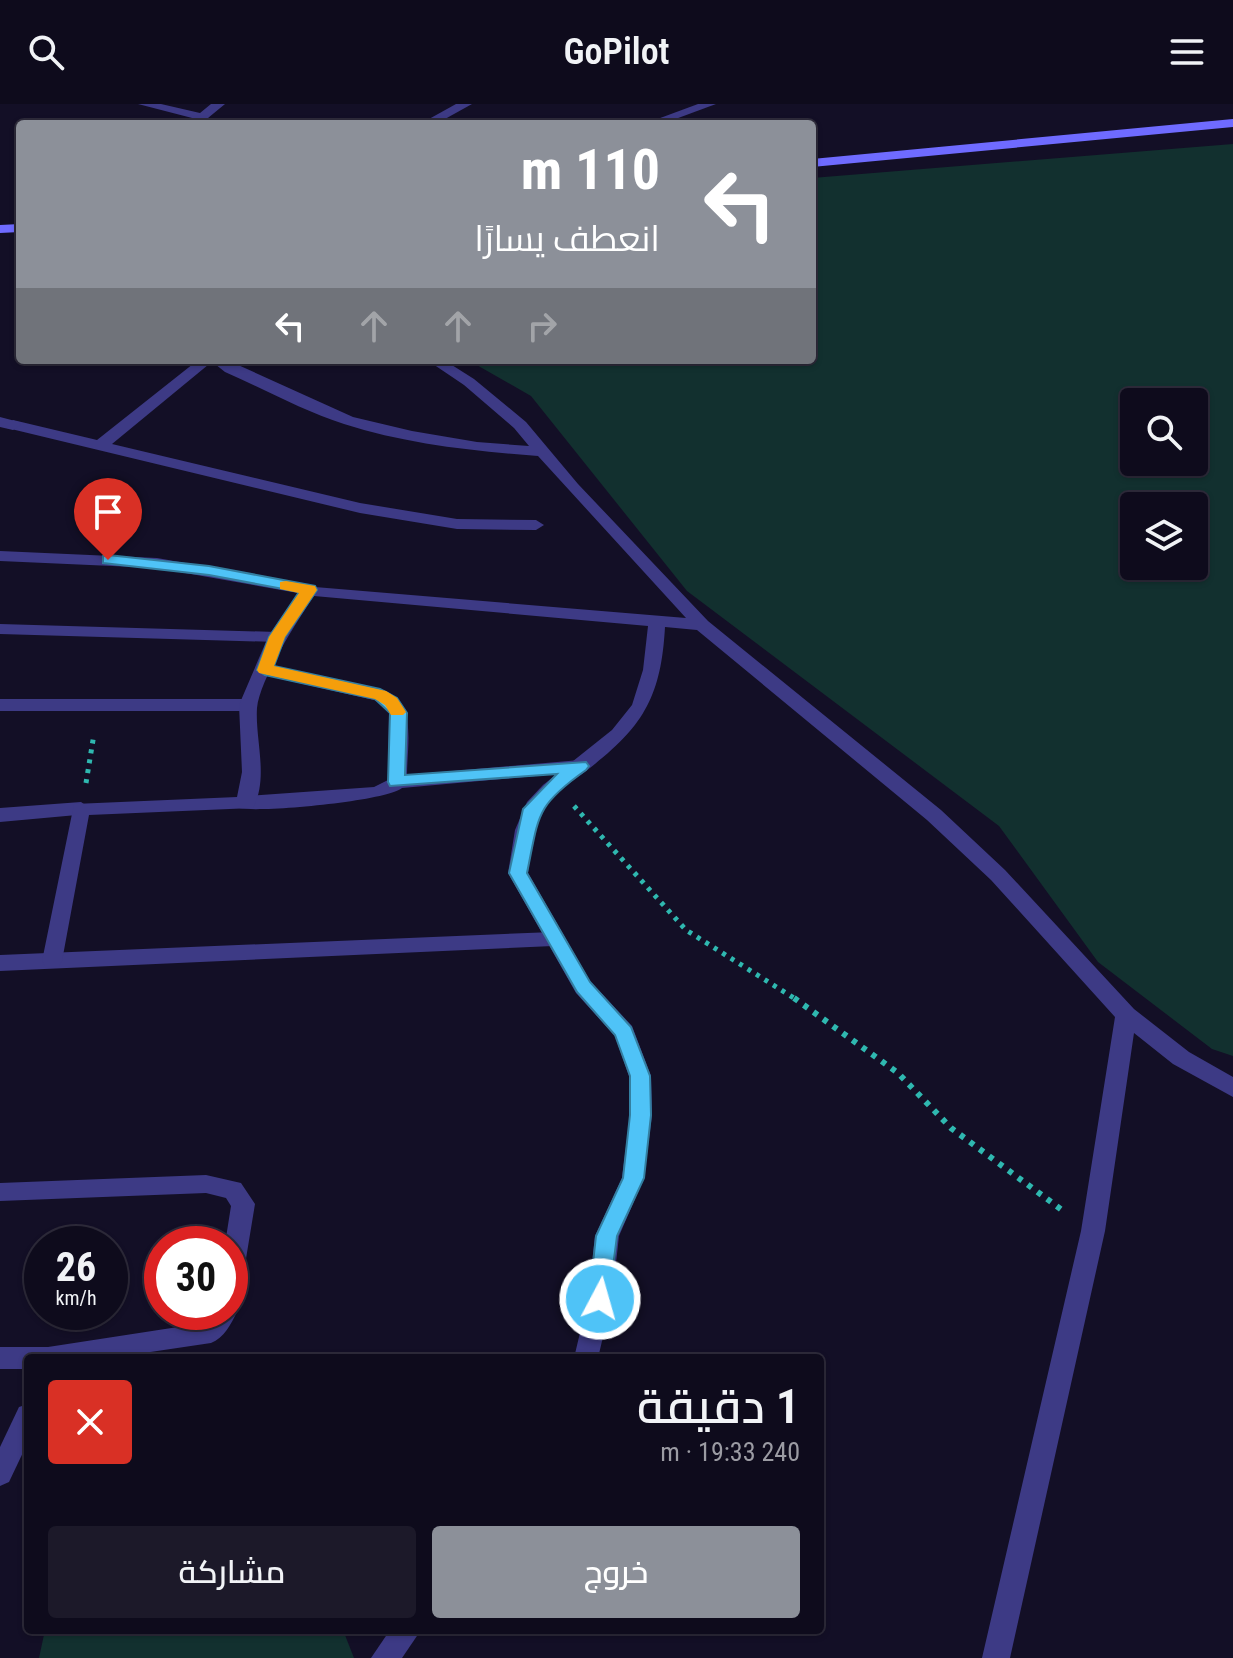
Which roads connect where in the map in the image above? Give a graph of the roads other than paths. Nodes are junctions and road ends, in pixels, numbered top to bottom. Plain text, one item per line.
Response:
1 (144, 104) edge
2 (219, 104) edge
3 (466, 104) edge
4 (710, 104) edge
5 (202, 120) edge
6 (434, 120) edge
7 (662, 120) edge
8 (1233, 123) edge
9 (816, 163) edge
10 (202, 364) edge
11 (223, 364) edge
12 (440, 364) edge
13 (6, 423) edge
14 (99, 447) junction
15 (543, 452) junction
16 (536, 525) dead end
17 (0, 556) edge
18 (309, 590) junction
19 (657, 621) junction
20 (702, 625) junction
21 (0, 629) edge
22 (277, 637) junction
23 (265, 670) junction
24 (0, 705) edge
25 (248, 705) junction
26 (580, 766) junction
27 (397, 782) junction
28 (246, 803) junction
29 (81, 809) junction
30 (0, 815) edge
31 (553, 939) junction
32 (52, 961) junction
33 (0, 963) edge
34 (1126, 1015) junction
35 (1233, 1088) edge
36 (0, 1192) edge
37 (239, 1226) edge
38 (212, 1330) edge
39 (72, 1354) edge
40 (587, 1354) edge
41 (0, 1358) edge
42 (24, 1358) edge
43 (24, 1423) edge
44 (0, 1474) edge
45 (404, 1634) edge
46 (385, 1658) edge
47 (996, 1658) edge

1 - 5 street
2 - 5 street
3 - 6 street
4 - 7 street
8 - 9 street
10 - 14 street
11 - 15 street
12 - 15 street
13 - 14 street
14 - 16 street
15 - 20 street
17 - 18 street
18 - 19 street
18 - 22 street
19 - 20 street
19 - 26 street
20 - 34 street
21 - 22 street
22 - 23 street
23 - 25 street
23 - 27 street
24 - 25 street
25 - 28 street
26 - 27 street
26 - 31 street
27 - 28 street
28 - 29 street
29 - 30 street
29 - 32 street
31 - 32 street
31 - 40 street
32 - 33 street
34 - 35 street
34 - 47 street
36 - 37 street
38 - 39 street
41 - 42 street
43 - 44 street
45 - 46 street

